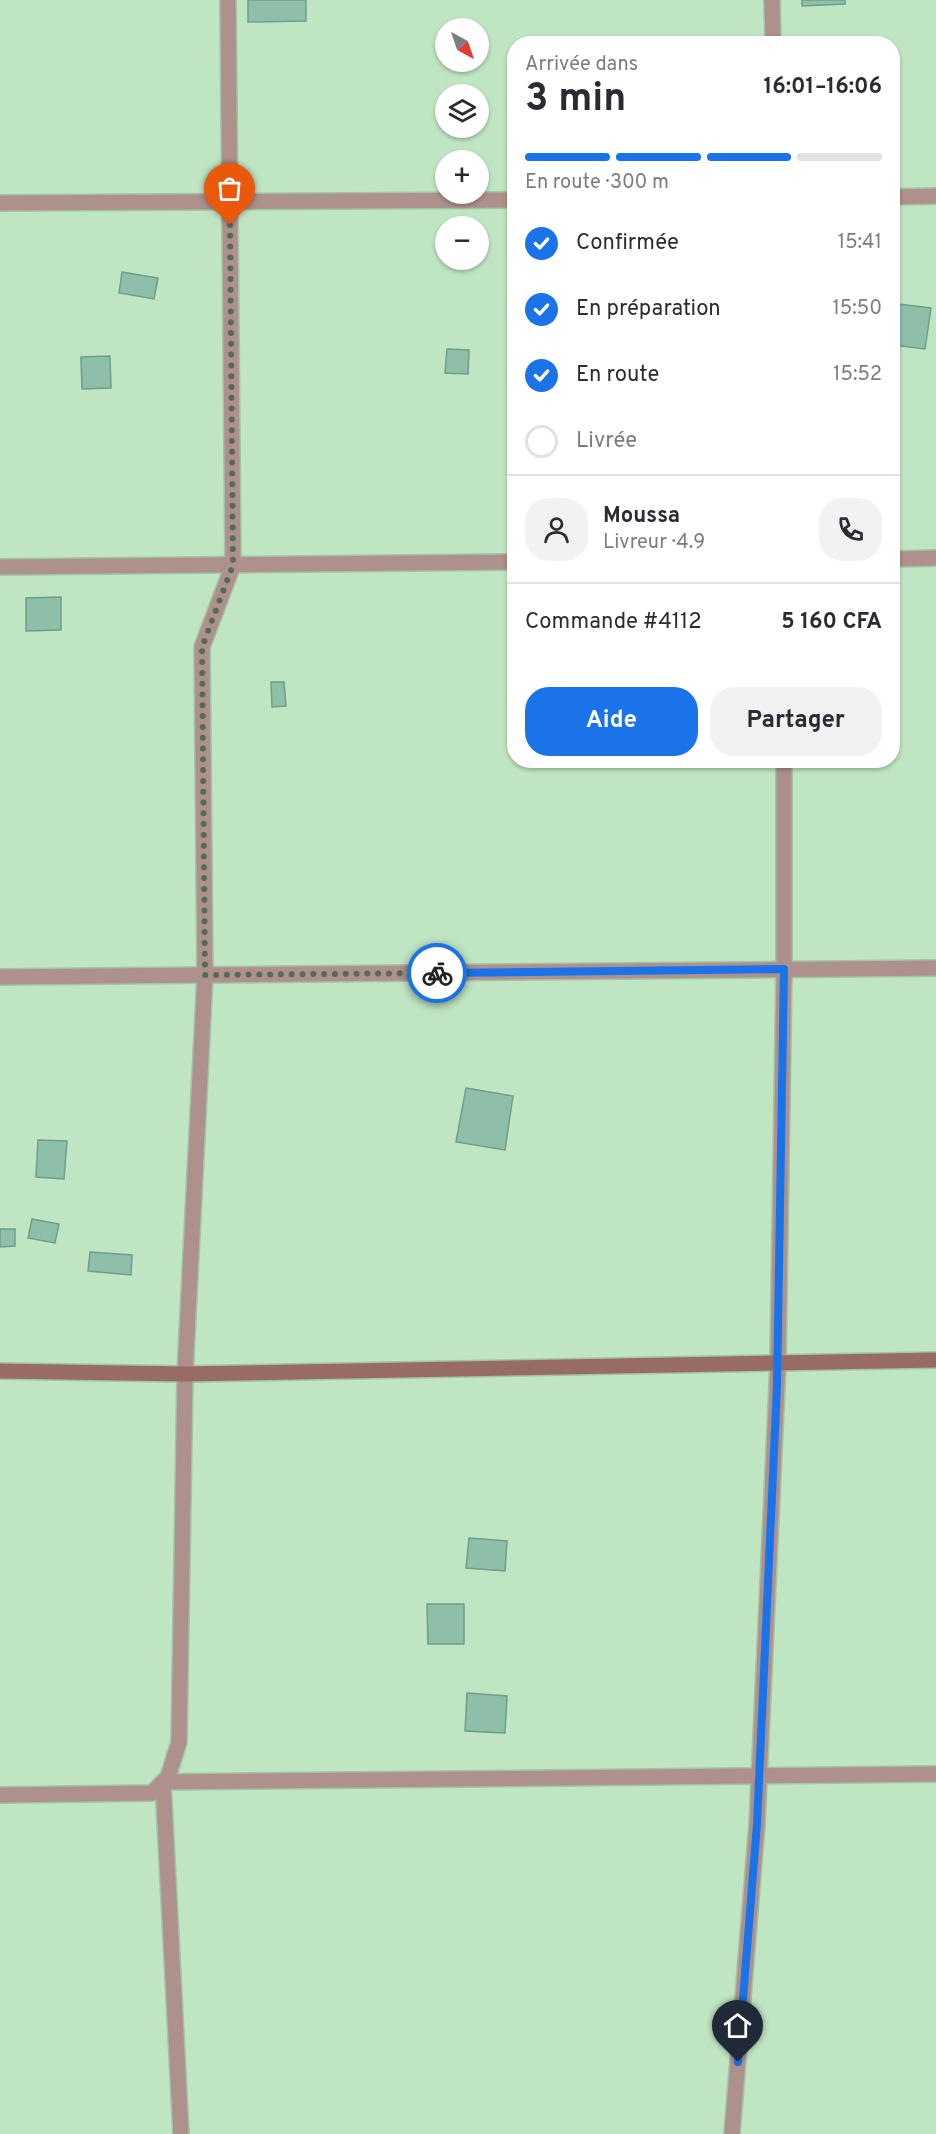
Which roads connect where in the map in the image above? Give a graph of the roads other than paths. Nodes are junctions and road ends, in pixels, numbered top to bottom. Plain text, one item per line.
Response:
1 (228, 0) edge
2 (772, 0) edge
3 (773, 36) edge
4 (900, 196) edge
5 (936, 196) edge
6 (507, 200) edge
7 (230, 202) junction
8 (0, 203) edge
9 (936, 558) edge
10 (900, 559) edge
11 (507, 562) edge
12 (233, 565) junction
13 (0, 567) edge
14 (784, 768) edge
15 (936, 968) edge
16 (784, 969) junction
17 (205, 975) junction
18 (0, 978) edge
19 (936, 1360) edge
20 (778, 1363) junction
21 (0, 1371) edge
22 (185, 1374) junction
23 (936, 1774) edge
24 (759, 1777) junction
25 (163, 1782) junction
26 (0, 1795) edge
27 (181, 2134) edge
28 (732, 2134) edge

1 - 7 street
2 - 3 street
4 - 5 street
6 - 7 street
7 - 8 street
7 - 12 street
9 - 10 street
11 - 12 street
12 - 13 street
12 - 17 street
14 - 16 street
15 - 16 street
16 - 17 street
16 - 20 street
17 - 18 street
17 - 22 street
19 - 20 main road
20 - 22 main road
20 - 24 street
21 - 22 main road
22 - 25 street
23 - 24 street
24 - 25 street
24 - 28 street
25 - 26 street
25 - 27 street

